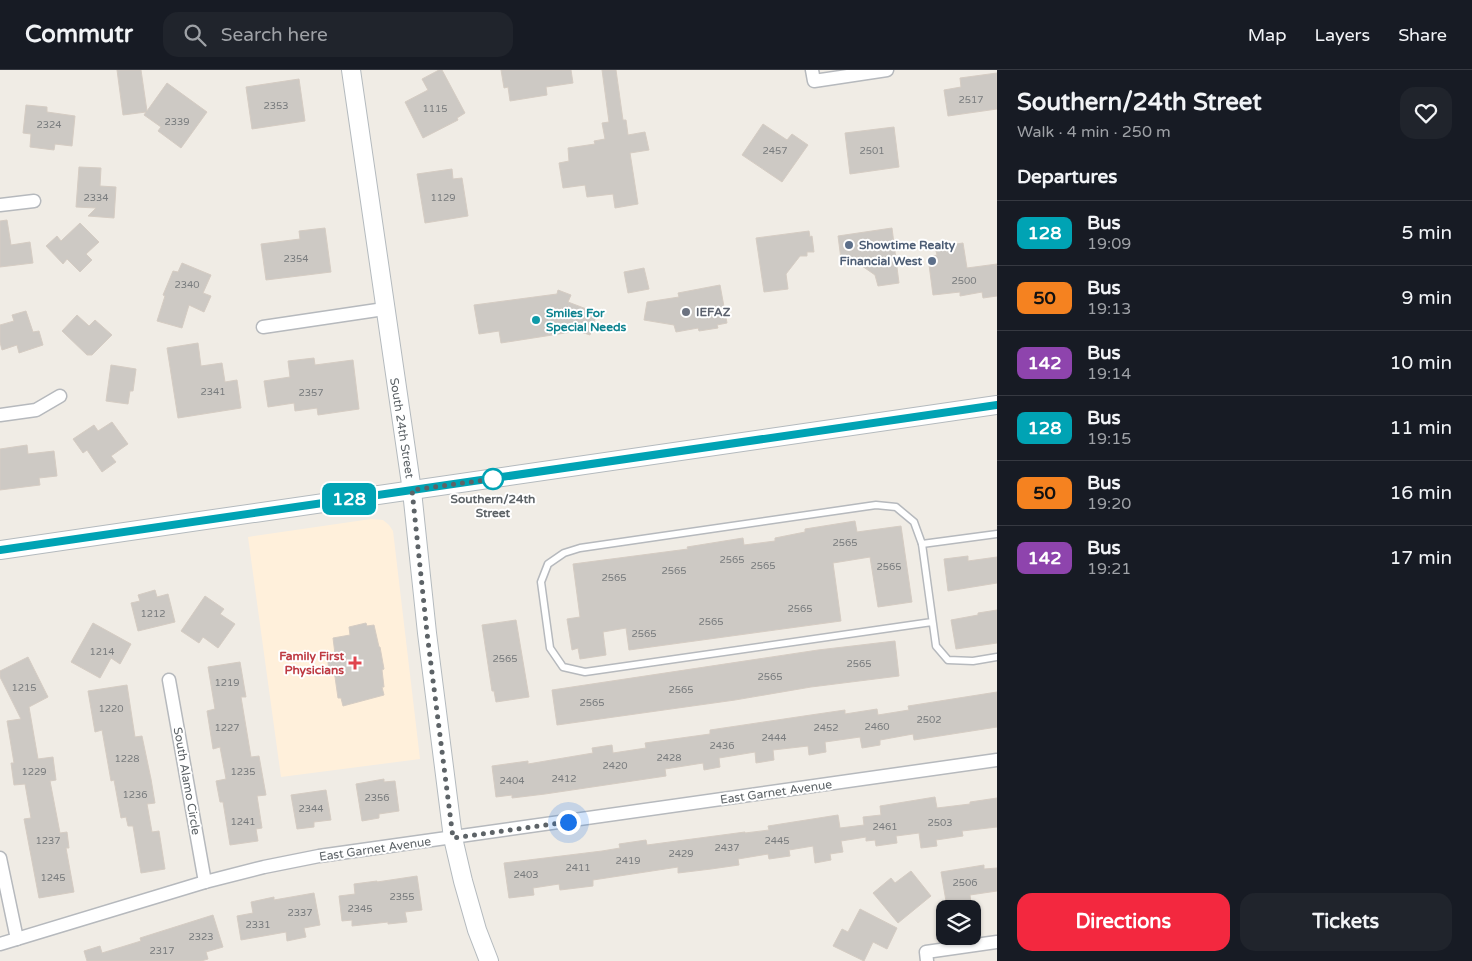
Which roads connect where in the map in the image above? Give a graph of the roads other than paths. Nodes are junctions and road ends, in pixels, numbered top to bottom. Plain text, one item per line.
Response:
1 (351, 70) edge
2 (812, 70) edge
3 (887, 70) edge
4 (34, 201) dead end
5 (0, 205) edge
6 (384, 308) junction
7 (263, 327) dead end
8 (60, 396) dead end
9 (997, 405) edge
10 (0, 415) edge
11 (412, 490) junction
12 (997, 534) edge
13 (922, 544) junction
14 (0, 550) edge
15 (932, 622) junction
16 (997, 657) edge
17 (169, 680) dead end
18 (997, 760) edge
19 (453, 838) junction
20 (0, 858) edge
21 (205, 882) junction
22 (17, 939) junction
23 (997, 942) edge
24 (0, 944) edge
25 (926, 957) edge
26 (489, 961) edge

1 - 6 main road, South 24th Street
2 - 3 street
4 - 5 street
6 - 7 street
6 - 11 main road, South 24th Street
8 - 10 street
9 - 11 main road
11 - 14 main road
11 - 19 main road, South 24th Street
12 - 13 lane
13 - 15 lane
13 - 15 lane
15 - 16 lane
17 - 21 street, South Alamo Circle
18 - 19 street, East Garnet Avenue
19 - 21 street, East Garnet Avenue
19 - 26 main road, South 24th Street
20 - 22 street
21 - 22 street, East Garnet Avenue
22 - 24 street, East Garnet Avenue
23 - 25 street

